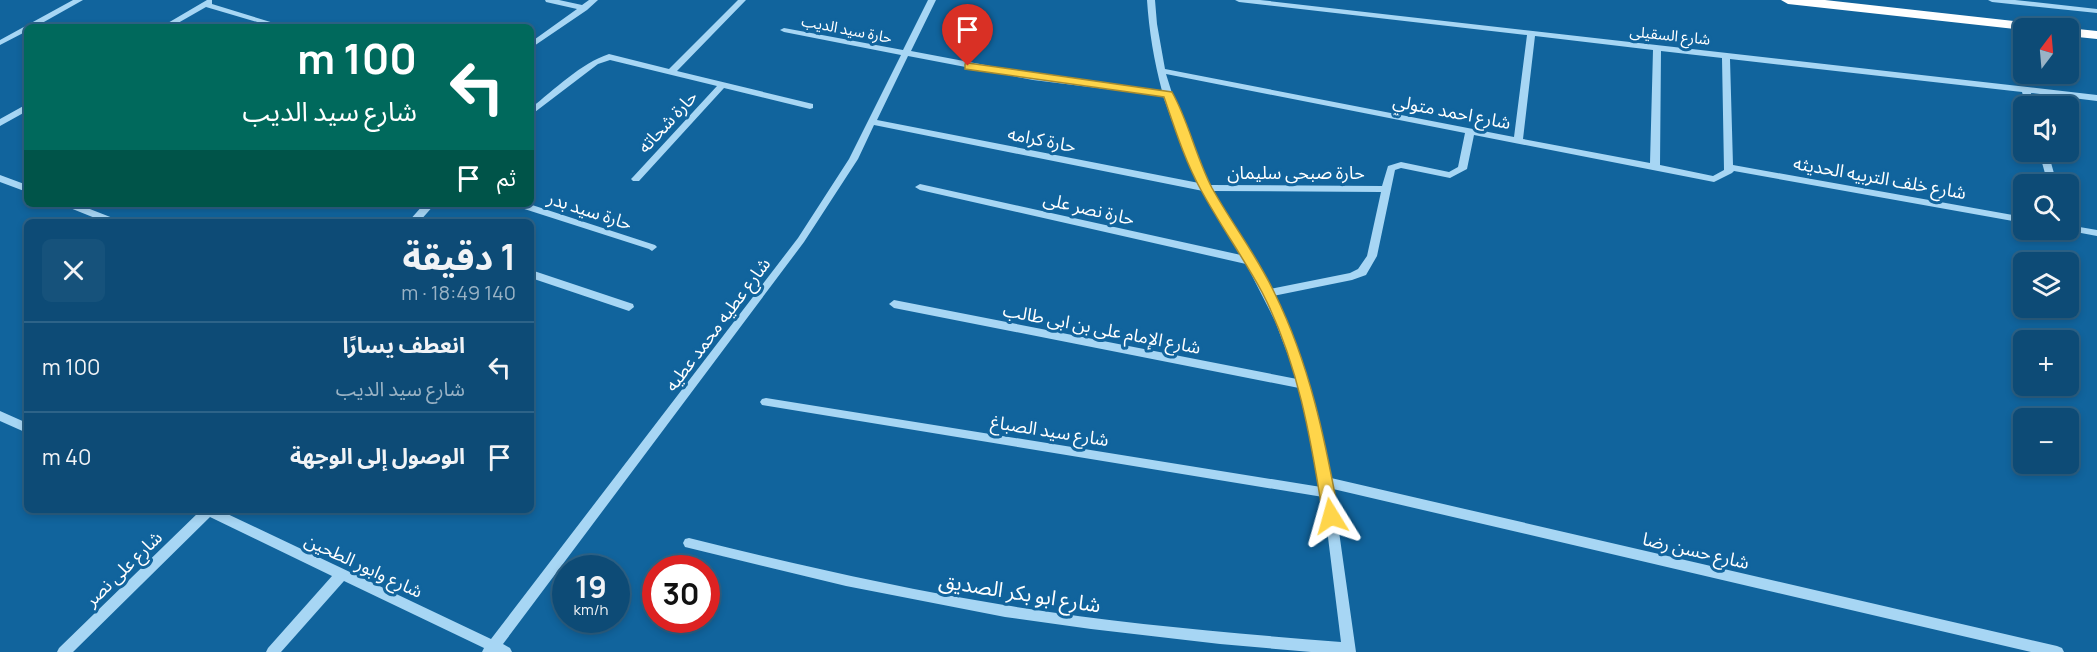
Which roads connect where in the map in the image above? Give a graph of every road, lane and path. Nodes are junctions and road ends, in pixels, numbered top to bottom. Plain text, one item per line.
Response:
1 (79, 0) edge
2 (549, 0) edge
3 (594, 0) edge
4 (742, 0) edge
5 (932, 0) edge
6 (1151, 0) edge
7 (1239, 0) edge
8 (1788, 0) edge
9 (1992, 0) edge
10 (208, 2) edge
11 (584, 8) junction
12 (2097, 11) edge
13 (35, 24) edge
14 (170, 24) edge
15 (274, 24) edge
16 (2013, 25) edge
17 (24, 30) edge
18 (784, 30) dead end
19 (1531, 33) junction
20 (2079, 33) edge
21 (2097, 35) edge
22 (0, 43) edge
23 (534, 44) edge
24 (1657, 48) junction
25 (905, 55) junction
26 (1726, 55) junction
27 (1162, 71) junction
28 (671, 72) junction
29 (723, 84) junction
30 (2025, 89) junction
31 (1168, 94) junction
32 (2027, 96) edge
33 (2097, 98) edge
34 (534, 99) edge
35 (543, 102) junction
36 (810, 106) dead end
37 (24, 109) edge
38 (534, 110) edge
39 (872, 122) junction
40 (0, 123) edge
41 (1470, 131) junction
42 (1518, 140) junction
43 (1655, 167) junction
44 (1730, 167) junction
45 (0, 178) edge
46 (636, 179) dead end
47 (920, 187) dead end
48 (24, 188) edge
49 (1206, 188) junction
50 (1386, 189) junction
51 (76, 207) edge
52 (427, 207) edge
53 (527, 207) edge
54 (2013, 217) edge
55 (108, 219) edge
56 (416, 219) edge
57 (2079, 230) edge
58 (2097, 233) edge
59 (652, 247) dead end
60 (1250, 261) junction
61 (534, 275) edge
62 (1268, 293) junction
63 (894, 304) dead end
64 (629, 306) dead end
65 (1305, 385) junction
66 (766, 402) dead end
67 (0, 416) edge
68 (24, 426) edge
69 (1327, 488) junction
70 (205, 513) edge
71 (214, 513) edge
72 (689, 543) dead end
73 (342, 574) junction
74 (496, 650) edge
75 (1349, 650) edge
76 (64, 652) edge
77 (273, 652) edge
78 (2057, 652) edge

1 - 13 street
2 - 11 street
3 - 11 street
4 - 28 street
5 - 25 street, شارع عطيه محمد عطيه
6 - 27 street
7 - 19 street, شارع السقيلى
8 - 16 highway
9 - 12 street
10 - 14 street
10 - 15 street
11 - 23 street
17 - 22 street
18 - 25 street, حارة سيد الديب
19 - 24 street, شارع السقيلى
19 - 42 street
20 - 21 highway
24 - 26 street, شارع السقيلى
24 - 43 street
25 - 31 street, حارة سيد الديب
25 - 39 street, شارع عطيه محمد عطيه
26 - 30 street, شارع السقيلى
26 - 44 street
27 - 31 street
27 - 41 street, شارع احمد متولي
28 - 29 street
28 - 35 street
29 - 36 street
29 - 46 street, حارة شحاته
30 - 32 street
30 - 33 street, شارع السقيلى
31 - 49 street
34 - 35 street
35 - 38 street
37 - 40 street
39 - 49 street, حارة كرامه
39 - 74 street, شارع عطيه محمد عطيه
41 - 42 street, شارع احمد متولي
41 - 50 street
42 - 43 street, شارع احمد متولي
43 - 44 street, شارع احمد متولي
44 - 54 street, شارع خلف التربيه الحديثه
45 - 48 street
47 - 60 street, حارة نصر على
49 - 50 street, حارة صبحى سليمان
49 - 60 street
50 - 62 street
51 - 55 street
52 - 56 street
53 - 59 street, حارة سيد بدر
57 - 58 street
60 - 62 street
61 - 64 street
62 - 65 street
63 - 65 street, شارع الإمام على بن ابى طالب
65 - 69 street
66 - 69 street, شارع سيد الصباغ
67 - 68 street
69 - 75 street
69 - 78 street, شارع حسن رضا
70 - 76 street, شارع على نصر
71 - 73 street, شارع وابور الطحين
72 - 75 street, شارع ابو بكر الصديق
73 - 74 street, شارع وابور الطحين
73 - 77 street

